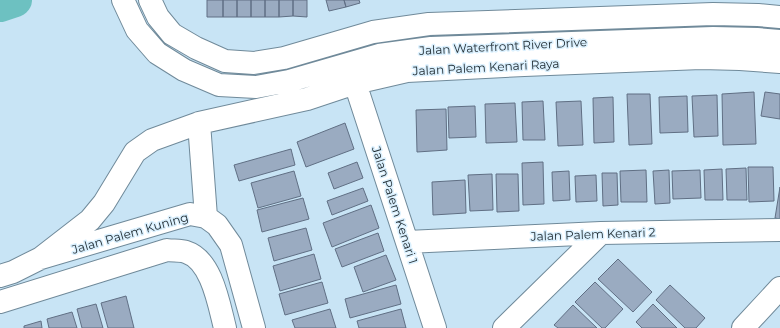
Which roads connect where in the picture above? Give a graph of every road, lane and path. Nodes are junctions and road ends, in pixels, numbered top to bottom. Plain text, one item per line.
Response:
1 (123, 0) edge
2 (150, 0) edge
3 (780, 17) edge
4 (780, 41) edge
5 (780, 62) edge
6 (355, 83) junction
7 (199, 123) junction
8 (212, 221) junction
9 (780, 230) edge
10 (601, 233) junction
11 (407, 242) junction
12 (41, 258) junction
13 (0, 276) edge
14 (780, 288) edge
15 (0, 302) edge
16 (225, 328) edge
17 (254, 328) edge
18 (436, 328) edge
19 (504, 328) edge
20 (743, 328) edge

1 - 4 street, Jalan Waterfront River Drive
2 - 3 street, Jalan Waterfront River Drive
5 - 6 street, Jalan Palem Kenari Raya
6 - 7 street, Jalan Palem Kenari Raya
6 - 11 street, Jalan Palem Kenari 1
7 - 8 street
7 - 12 street, Jalan Palem Kuning
8 - 12 street, Jalan Palem Kuning
8 - 17 street
9 - 10 street, Jalan Palem Kenari 2
10 - 11 street, Jalan Palem Kenari 2
10 - 19 street
11 - 18 street, Jalan Palem Kenari 1
12 - 13 street, Jalan Palem Kuning
14 - 20 street
15 - 16 street

